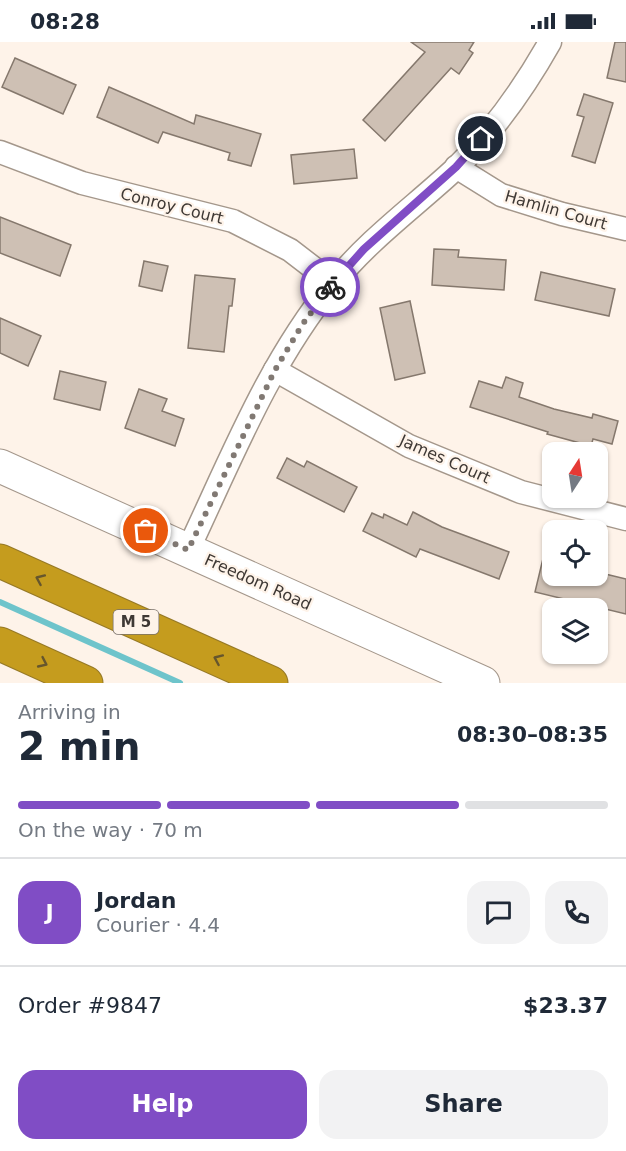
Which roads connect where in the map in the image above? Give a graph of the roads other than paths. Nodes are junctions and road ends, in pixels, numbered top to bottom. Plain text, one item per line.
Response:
1 (550, 42) edge
2 (0, 152) edge
3 (456, 167) junction
4 (626, 229) edge
5 (333, 283) junction
6 (275, 370) junction
7 (0, 466) edge
8 (626, 519) edge
9 (188, 550) junction
10 (0, 561) edge
11 (0, 644) edge
12 (86, 683) edge
13 (271, 683) edge
14 (483, 683) edge

1 - 3 street
2 - 5 street, Conroy Court
3 - 4 street, Hamlin Court
3 - 5 street
5 - 6 street
6 - 8 street, James Court
6 - 9 street
7 - 9 street, Freedom Road
9 - 14 street, Freedom Road
13 -> 10 highway, M 5
11 -> 12 highway

